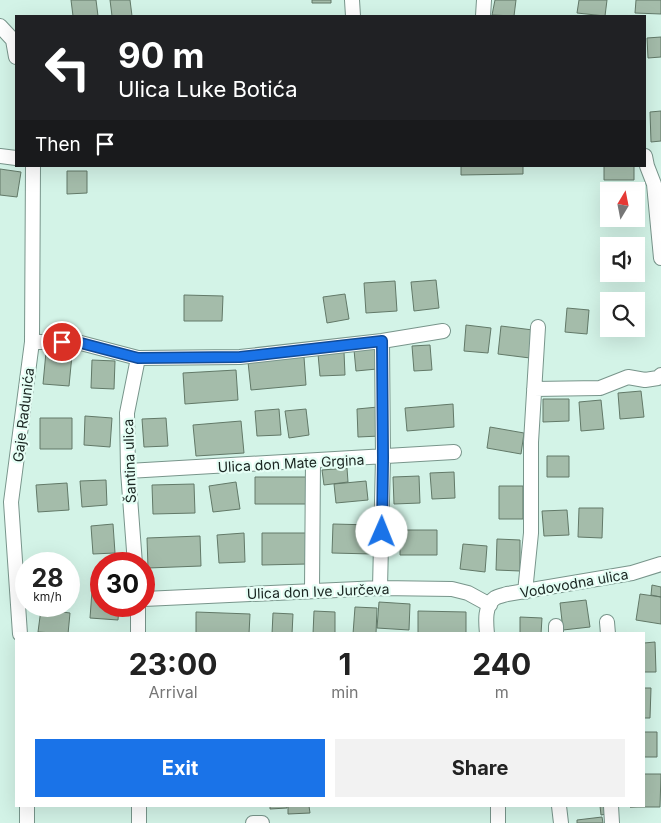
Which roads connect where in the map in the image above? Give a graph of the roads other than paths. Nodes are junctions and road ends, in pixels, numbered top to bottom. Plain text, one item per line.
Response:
1 (352, 0) edge
2 (484, 0) edge
3 (353, 15) edge
4 (483, 15) edge
5 (0, 26) edge
6 (15, 51) edge
7 (0, 156) edge
8 (15, 158) edge
9 (646, 161) edge
10 (33, 167) edge
11 (661, 258) edge
12 (538, 327) dead end
13 (443, 331) dead end
14 (382, 341) junction
15 (32, 342) junction
16 (138, 358) junction
17 (661, 376) edge
18 (534, 389) junction
19 (454, 452) dead end
20 (383, 458) junction
21 (312, 462) junction
22 (128, 471) junction
23 (135, 552) edge
24 (661, 564) edge
25 (380, 588) junction
26 (312, 590) junction
27 (526, 592) junction
28 (155, 598) edge
29 (490, 605) junction
30 (138, 617) edge
31 (20, 632) edge
32 (138, 632) edge
33 (487, 632) edge
34 (27, 807) edge
35 (139, 807) edge
36 (498, 807) edge
37 (559, 807) edge
38 (611, 807) edge
39 (27, 823) edge
40 (139, 823) edge
41 (254, 823) edge
42 (262, 823) edge
43 (498, 823) edge
44 (561, 823) edge
45 (612, 823) edge

1 - 3 street
2 - 4 street
5 - 6 street
7 - 8 street
9 - 11 street
10 - 15 street, Gaje Radunića
12 - 18 street
13 - 14 street
14 - 16 street
14 - 20 street
15 - 16 street
15 - 31 street, Gaje Radunića
16 - 22 street, Šantina ulica
17 - 18 street
18 - 27 street
19 - 20 street, Ulica don Mate Grgina
20 - 21 street, Ulica don Mate Grgina
20 - 25 street
21 - 22 street, Ulica don Mate Grgina
21 - 26 street
22 - 23 street, Šantina ulica
24 - 27 street, Vodovodna ulica
25 - 26 street, Ulica don Ive Jurčeva
25 - 29 street, Ulica don Ive Jurčeva
26 - 28 street, Ulica don Ive Jurčeva
27 - 29 street, Vodovodna ulica
29 - 33 street
30 - 32 street
34 - 39 street
35 - 40 street
36 - 43 street
37 - 44 street
38 - 45 street
41 - 42 street

